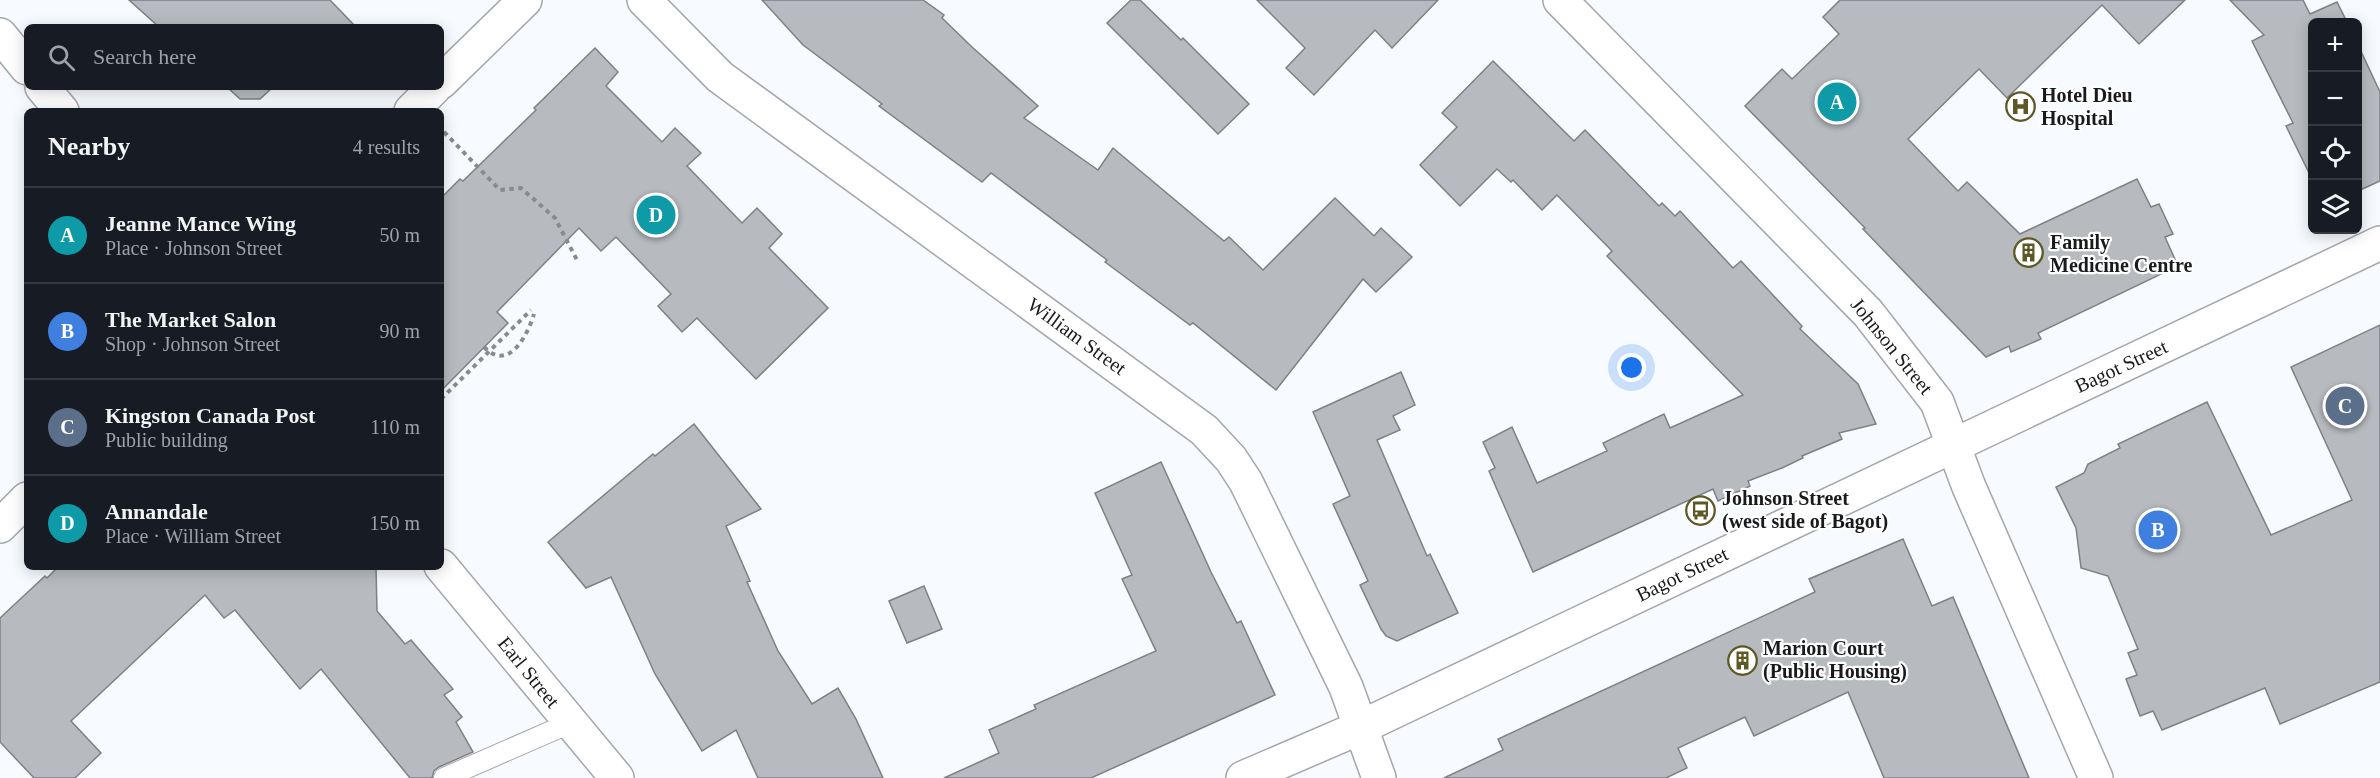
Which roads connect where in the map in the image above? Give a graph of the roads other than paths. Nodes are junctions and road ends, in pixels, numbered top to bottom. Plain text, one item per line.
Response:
1 (525, 0) edge
2 (644, 0) edge
3 (1560, 0) edge
4 (0, 35) edge
5 (24, 64) edge
6 (444, 79) edge
7 (44, 90) edge
8 (432, 90) edge
9 (60, 108) edge
10 (414, 108) edge
11 (2380, 243) edge
12 (1954, 445) junction
13 (24, 502) edge
14 (0, 526) edge
15 (444, 570) edge
16 (570, 723) junction
17 (1359, 728) junction
18 (444, 778) edge
19 (617, 778) edge
20 (1243, 778) edge
21 (1379, 778) edge
22 (2096, 778) edge

1 - 6 street
2 - 17 street, William Street
3 - 12 street, Johnson Street
4 - 5 street
7 - 9 street
8 - 10 street
11 - 12 street, Bagot Street
12 - 17 street, Bagot Street
12 - 22 street, Johnson Street
13 - 14 street
15 - 16 street, Earl Street
16 - 18 lane
16 - 19 street, Earl Street
17 - 20 street, Bagot Street
17 - 21 street, William Street

